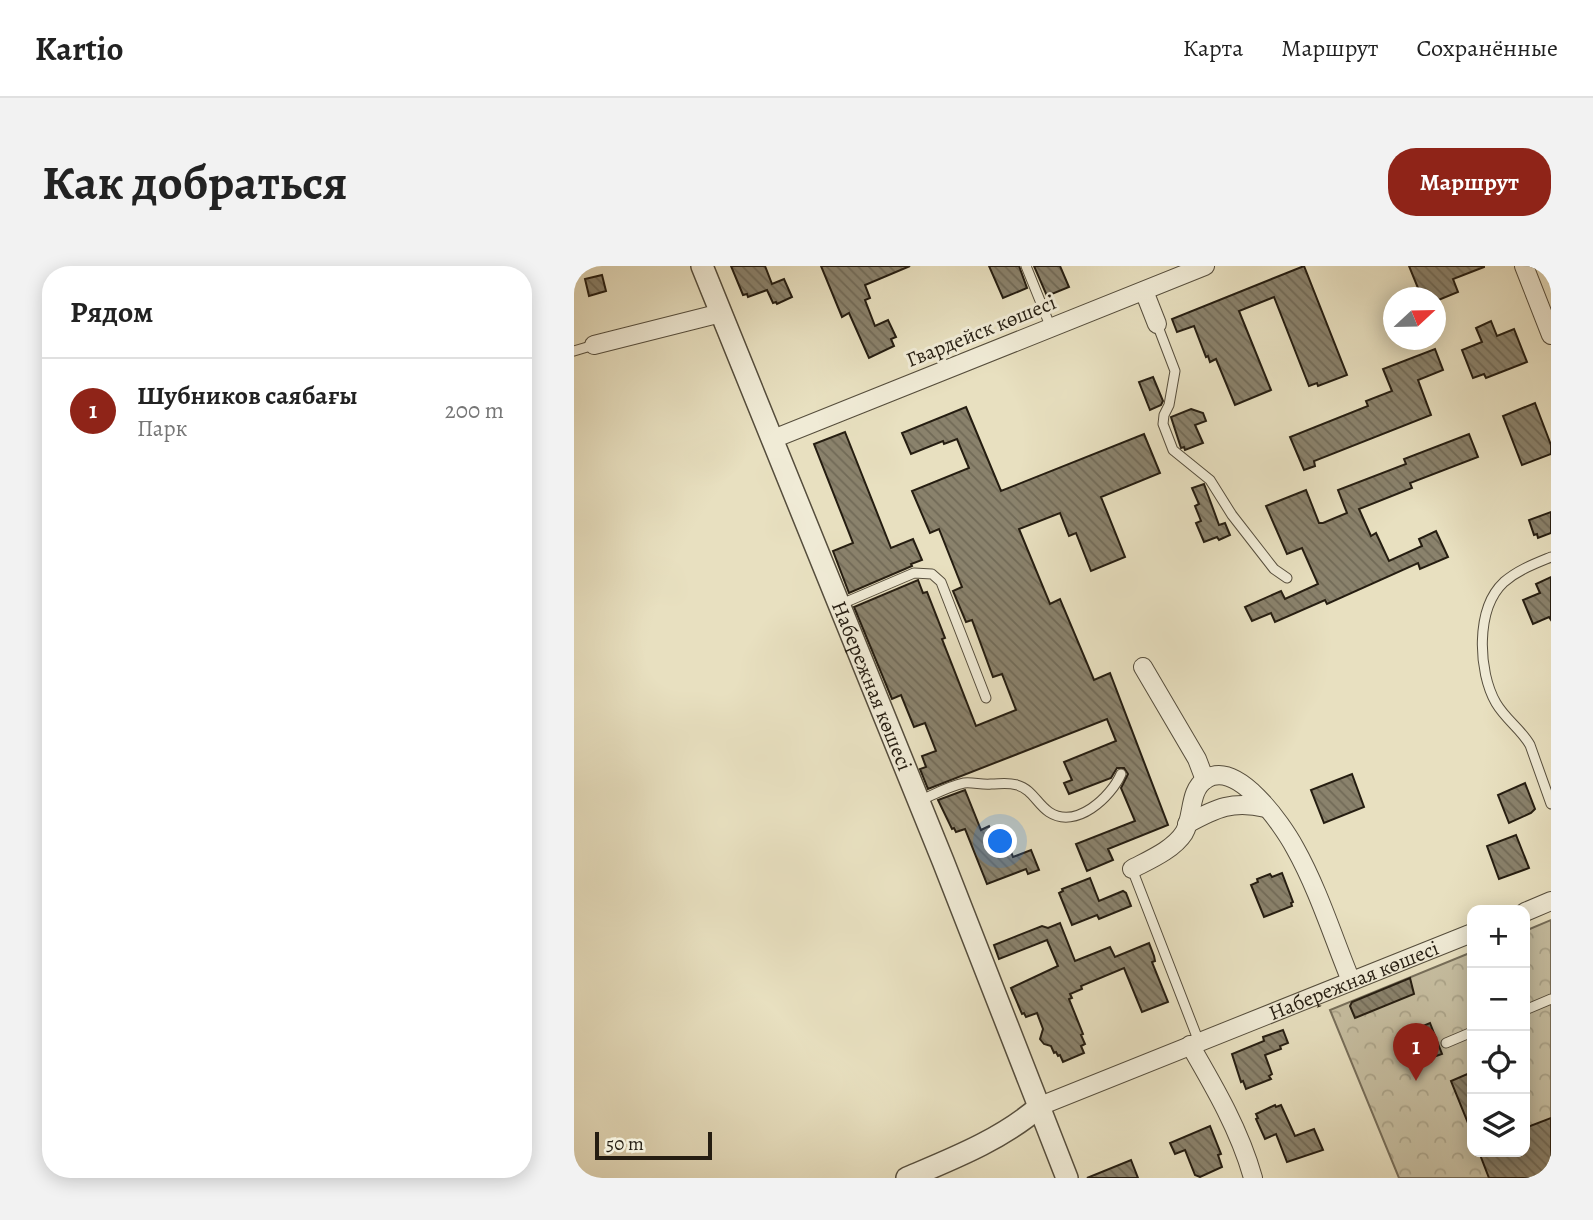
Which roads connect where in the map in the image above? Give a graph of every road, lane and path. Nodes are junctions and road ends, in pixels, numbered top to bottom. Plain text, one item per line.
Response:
1 (702, 266) edge
2 (1026, 266) edge
3 (1524, 266) edge
4 (1201, 267) edge
5 (1144, 291) junction
6 (721, 313) junction
7 (1157, 324) joint
8 (1549, 324) edge
9 (1051, 328) junction
10 (594, 345) joint
11 (574, 351) edge
12 (773, 439) junction
13 (1551, 557) edge
14 (1287, 578) dead end
15 (839, 605) junction
16 (1143, 667) dead end
17 (986, 698) dead end
18 (1121, 774) dead end
19 (1205, 780) junction
20 (919, 801) junction
21 (1551, 804) edge
22 (1266, 808) junction
23 (1187, 824) junction
24 (1132, 869) joint
25 (1551, 901) edge
26 (1530, 910) edge
27 (1467, 935) edge
28 (1352, 981) junction
29 (1551, 999) edge
30 (1530, 1008) edge
31 (1467, 1034) edge
32 (1446, 1043) dead end
33 (1195, 1044) junction
34 (1040, 1106) junction
35 (907, 1178) edge
36 (1067, 1178) edge
37 (1253, 1178) edge

1 - 6 street, Набережная көшесі
2 - 9 lane
3 - 8 street
4 - 5 street, Гвардейск көшесі
5 - 7 street
5 - 9 street, Гвардейск көшесі
6 - 10 street
6 - 12 street, Набережная көшесі
7 - 14 lane
9 - 12 street, Гвардейск көшесі
10 - 11 lane
12 - 15 street, Набережная көшесі
13 - 21 lane
15 - 17 lane
15 - 20 street, Набережная көшесі
16 - 19 street
18 - 20 lane
19 - 22 street
19 - 23 street
20 - 34 street, Набережная көшесі
22 - 23 street
22 - 28 street
23 - 24 street
24 - 33 lane
25 - 26 street
27 - 28 street, Набережная көшесі
28 - 33 street, Набережная көшесі
29 - 30 lane
31 - 32 lane
33 - 34 street, Набережная көшесі
33 - 37 street
34 - 35 street
34 - 36 street, Набережная көшесі

